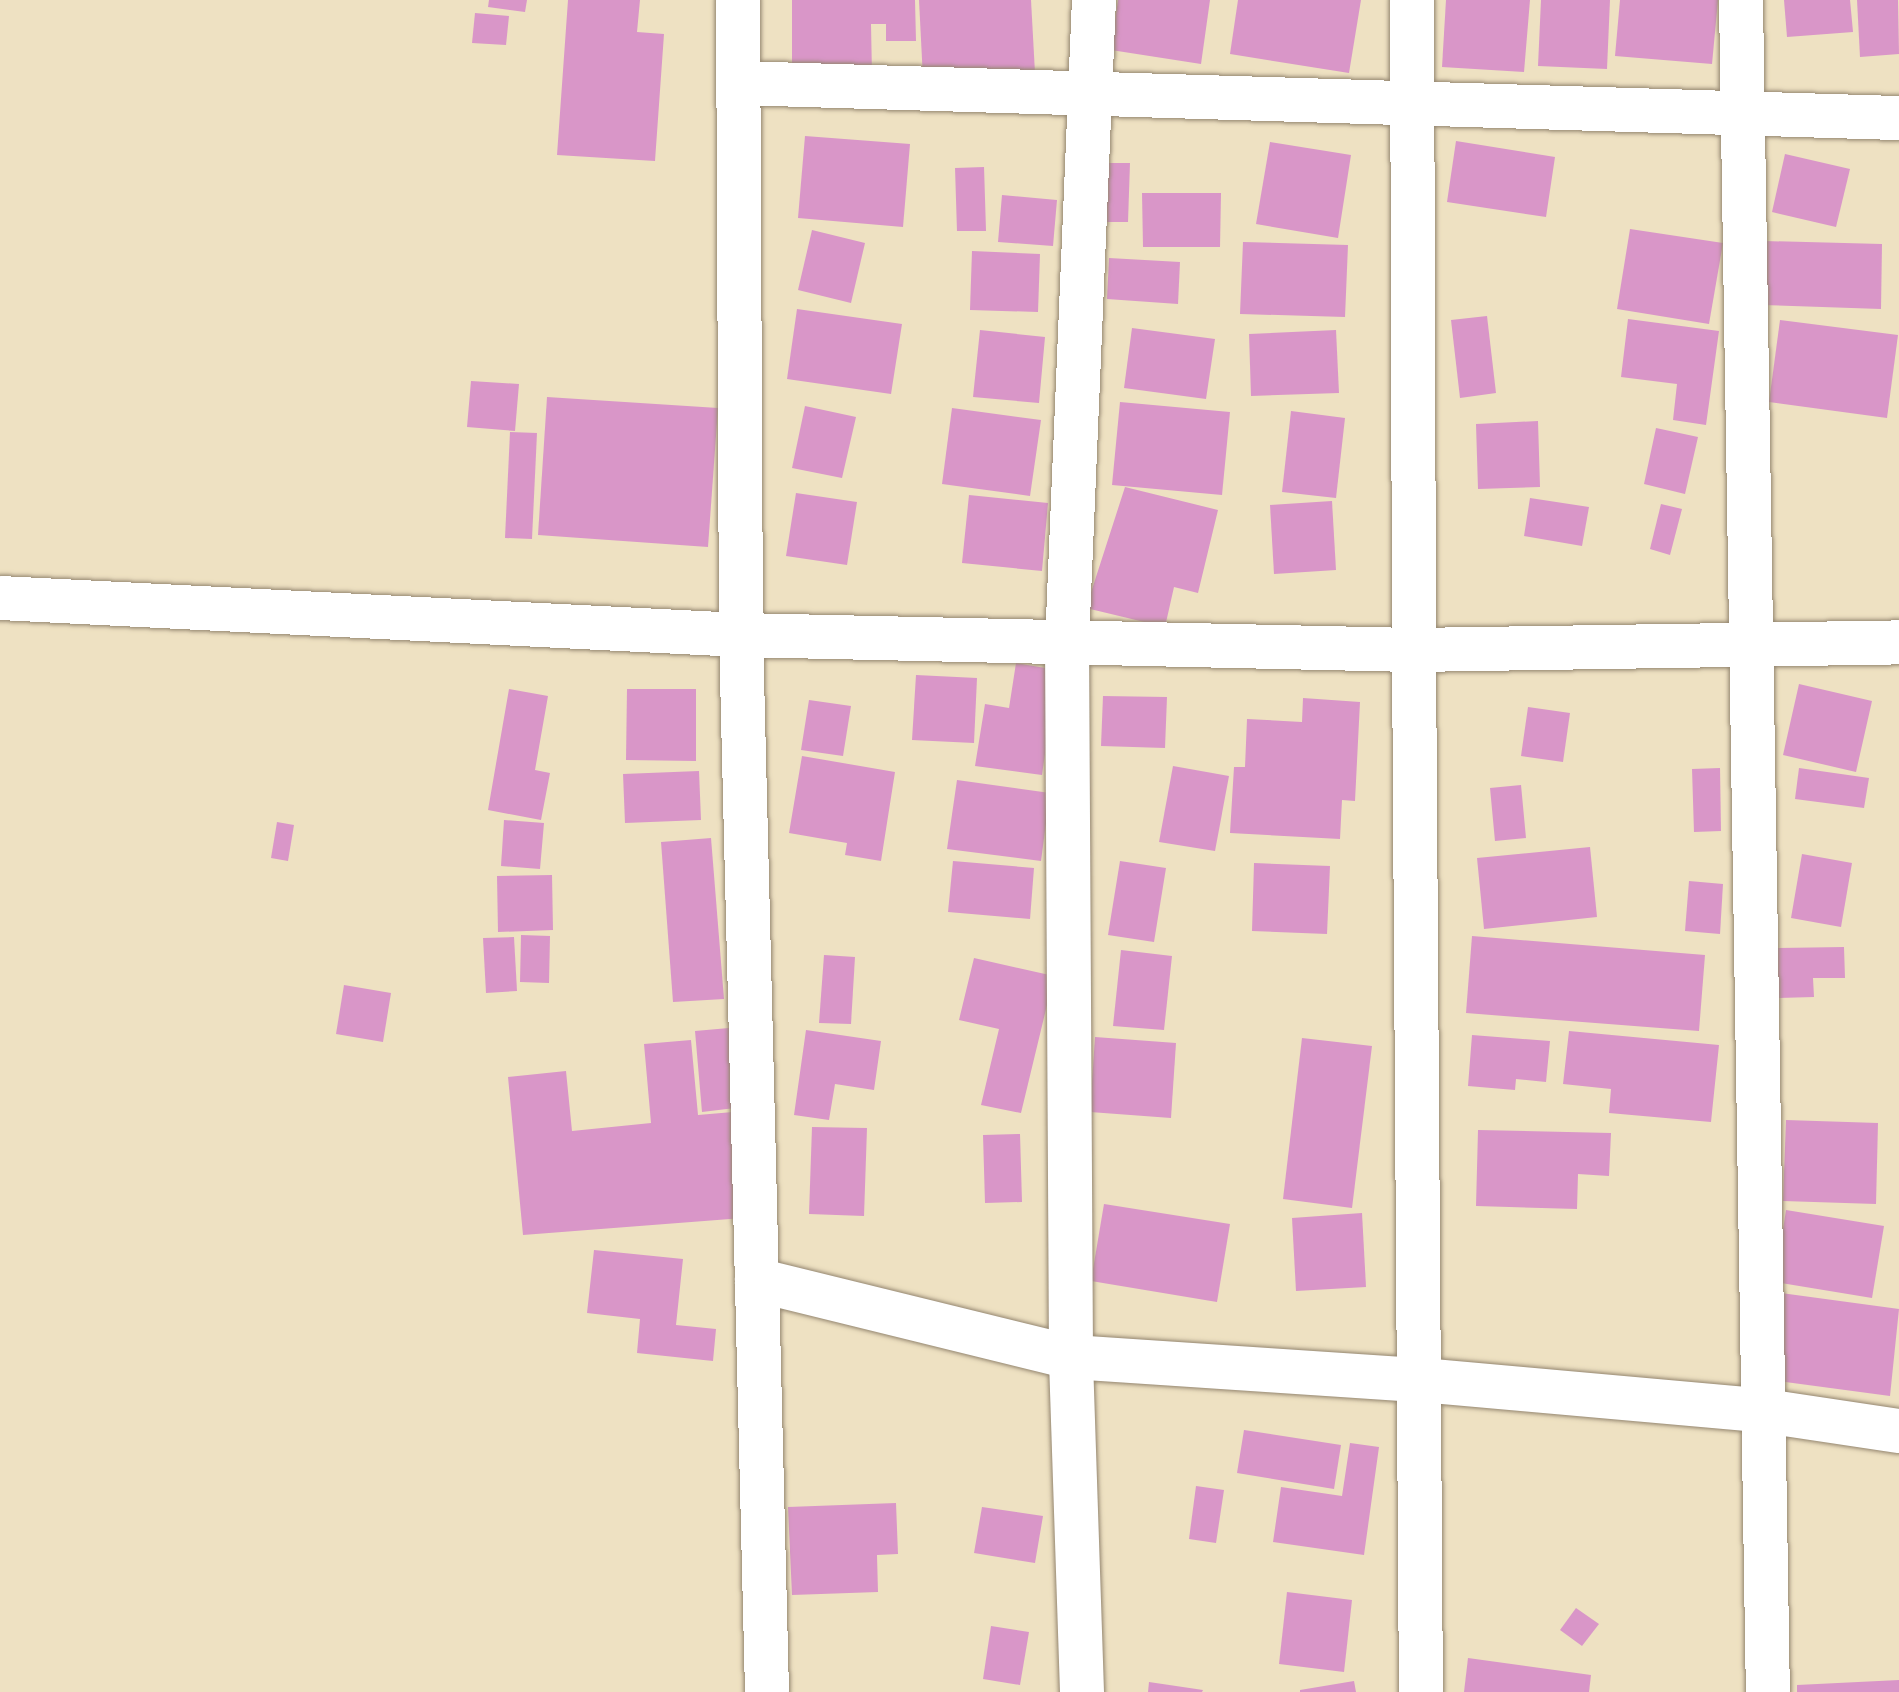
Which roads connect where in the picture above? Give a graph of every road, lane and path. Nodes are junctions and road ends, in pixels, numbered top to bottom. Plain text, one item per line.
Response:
1 (738, 0) edge
2 (1094, 0) edge
3 (1412, 0) edge
4 (1741, 0) edge
5 (738, 83) junction
6 (1093, 97) junction
7 (1412, 104) junction
8 (1743, 111) junction
9 (1899, 118) edge
10 (0, 598) edge
11 (741, 635) junction
12 (1899, 642) edge
13 (1067, 643) junction
14 (1753, 644) junction
15 (1414, 650) junction
16 (757, 1280) junction
17 (1071, 1357) junction
18 (1421, 1380) junction
19 (1765, 1411) junction
20 (1899, 1431) edge
21 (767, 1692) edge
22 (1082, 1692) edge
23 (1421, 1692) edge
24 (1768, 1692) edge

1 - 5 street
2 - 6 street
3 - 7 street
4 - 8 street
5 - 6 street
5 - 11 street
6 - 7 street
6 - 13 street
7 - 8 street
7 - 15 street
8 - 9 street
8 - 14 street
10 - 11 street
11 - 13 street
11 - 16 street
12 - 14 street
13 - 15 street
13 - 17 street
14 - 15 street
14 - 19 street
15 - 18 street
16 - 17 street
16 - 21 street
17 - 18 street
17 - 22 street
18 - 19 street
18 - 23 street
19 - 20 street
19 - 24 street

